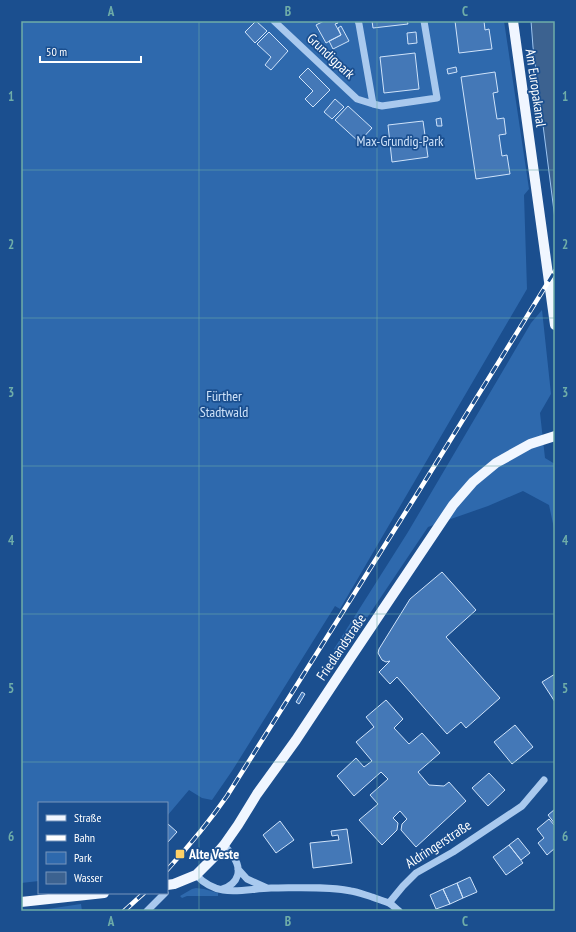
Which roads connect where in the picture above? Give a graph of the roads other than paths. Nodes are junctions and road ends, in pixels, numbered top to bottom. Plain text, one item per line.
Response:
1 (274, 21) edge
2 (358, 21) edge
3 (424, 21) edge
4 (513, 21) edge
5 (373, 104) junction
6 (555, 325) edge
7 (555, 436) edge
8 (544, 780) dead end
9 (224, 845) junction
10 (238, 869) junction
11 (196, 874) junction
12 (168, 888) edge
13 (269, 888) junction
14 (222, 889) junction
15 (95, 894) edge
16 (162, 894) edge
17 (21, 902) edge
18 (389, 903) junction
19 (146, 911) edge
20 (399, 911) edge

1 - 5 street, Grundigpark
2 - 5 street, Grundigpark
3 - 5 street, Grundigpark
4 - 6 main road, Am Europakanal
7 - 9 main road, Friedlandstraße
8 - 18 street, Aldringerstraße
9 - 10 street
9 - 11 main road, Friedlandstraße
10 - 13 street
10 - 14 street
11 - 12 main road, Friedlandstraße
11 - 14 street
13 - 14 street
13 - 18 street
15 - 17 main road
16 - 19 street, Friedlandstraße
18 - 20 street

